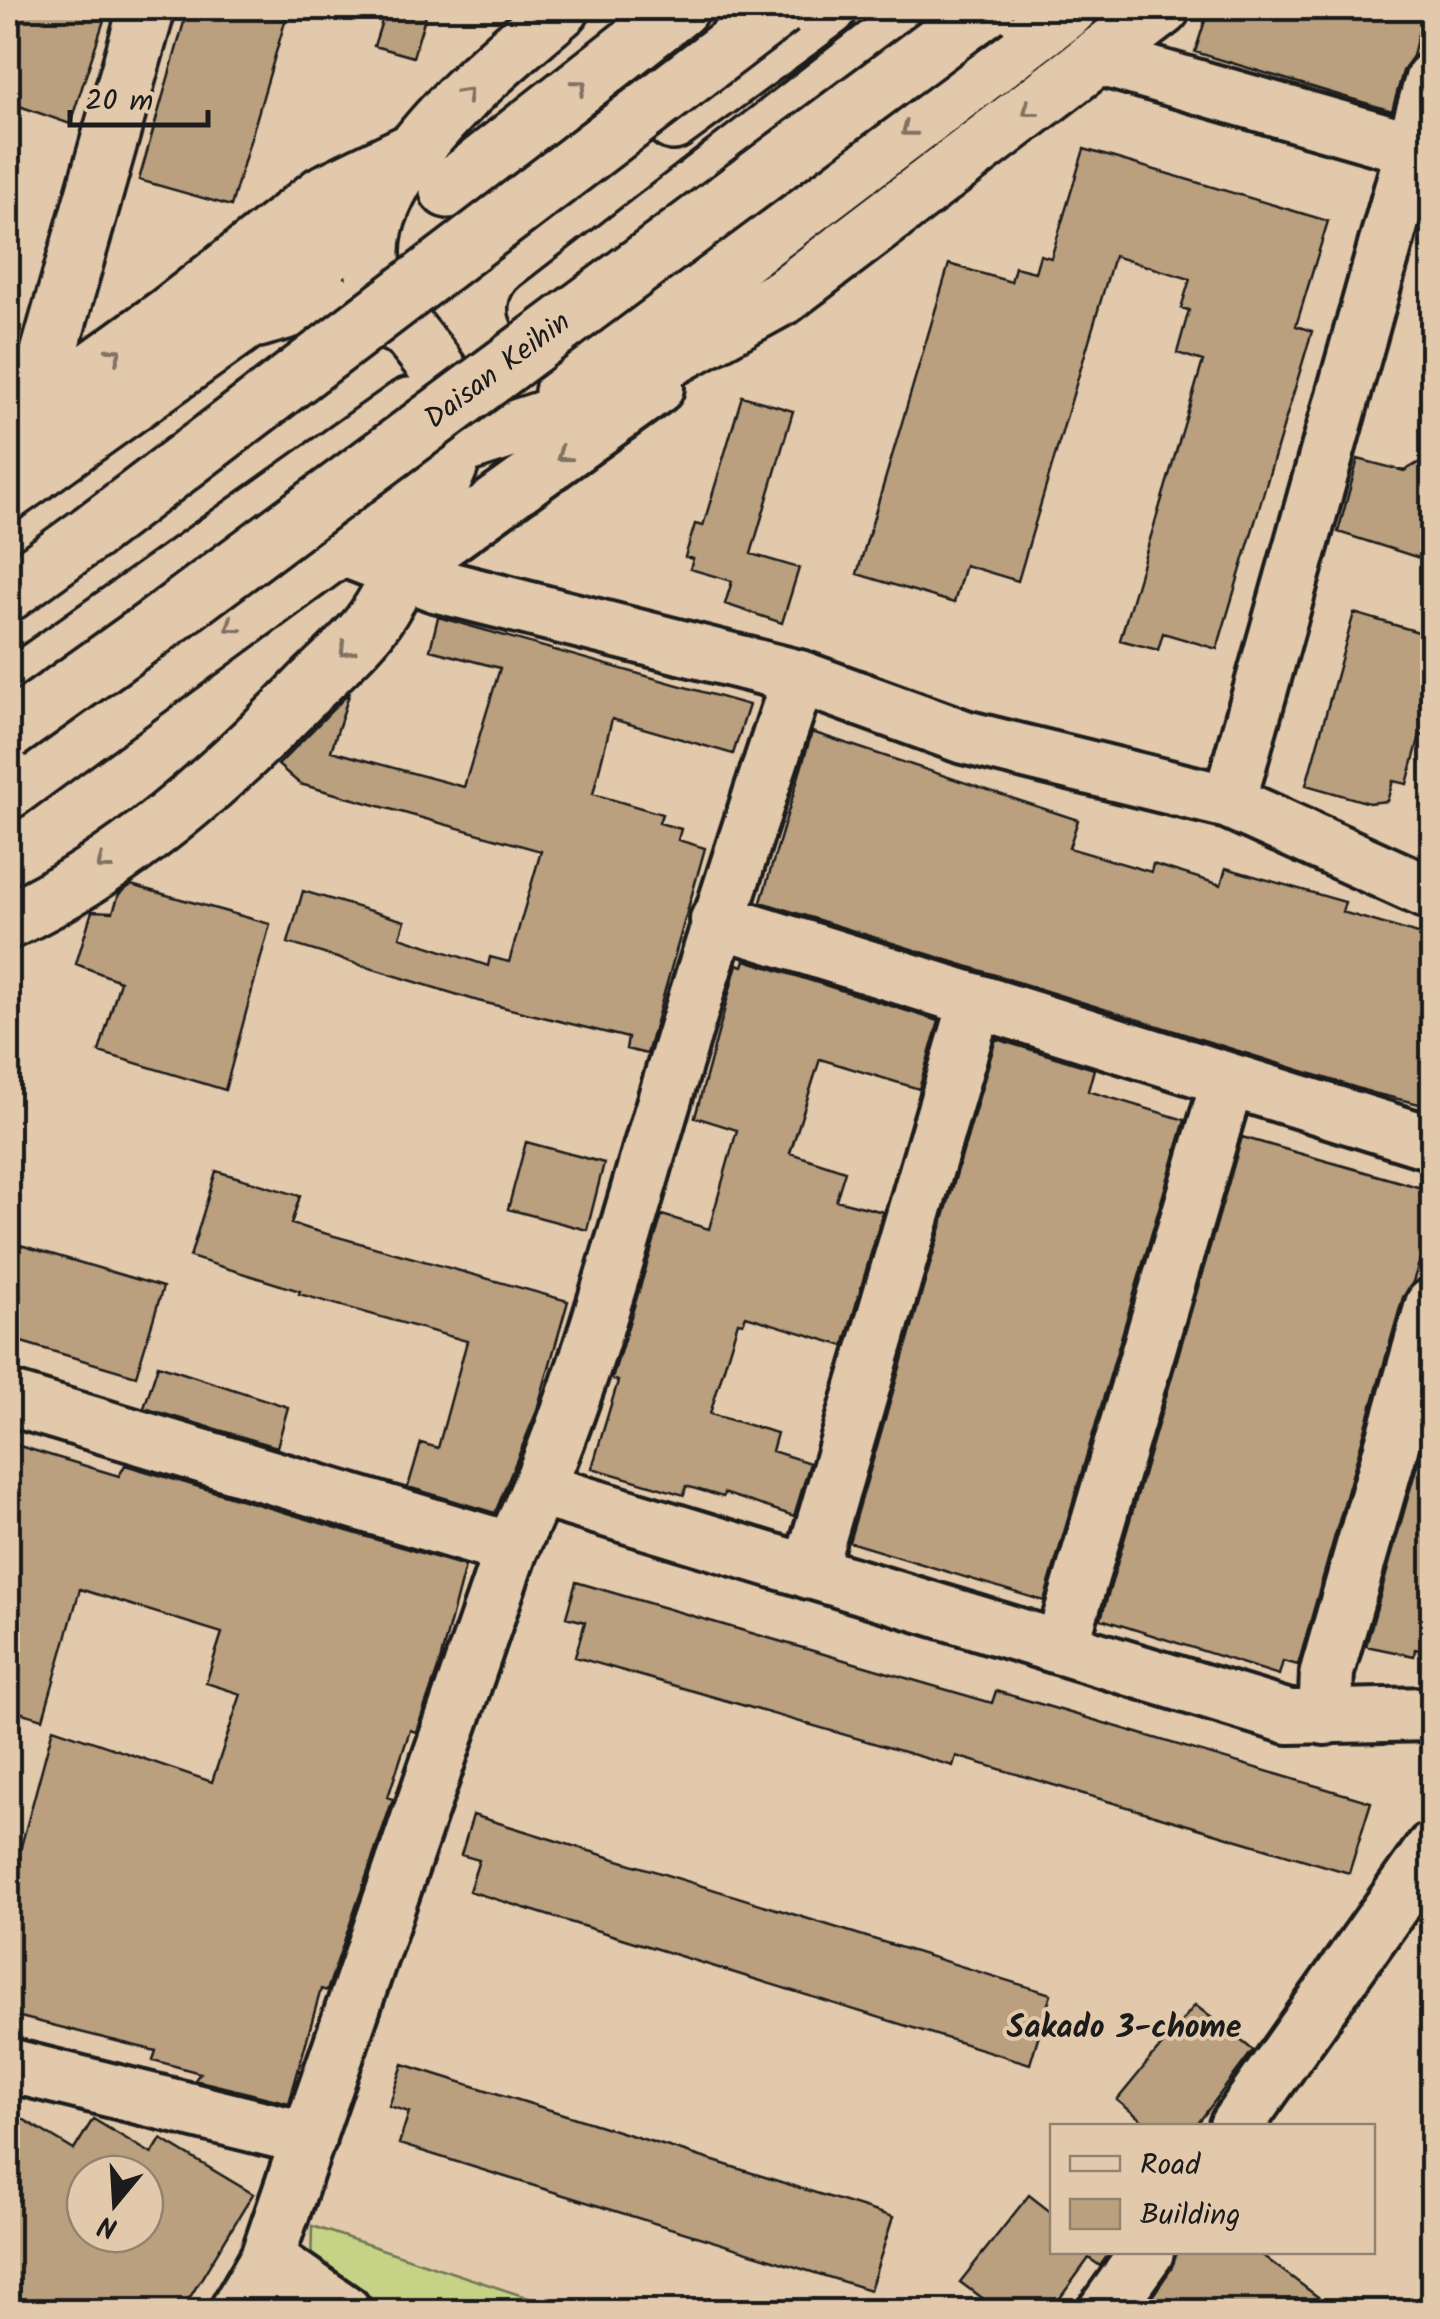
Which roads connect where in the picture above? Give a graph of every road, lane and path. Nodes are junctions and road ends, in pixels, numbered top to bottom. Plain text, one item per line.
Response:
1 (147, 8) edge
2 (562, 8) edge
3 (680, 8) edge
4 (780, 8) edge
5 (829, 8) edge
6 (927, 8) edge
7 (986, 8) edge
8 (1070, 8) edge
9 (1162, 8) edge
10 (1097, 58) junction
11 (1432, 79) edge
12 (1422, 151) edge
13 (394, 183) junction
14 (448, 190) junction
15 (552, 212) junction
16 (784, 296) junction
17 (246, 322) junction
18 (403, 328) junction
19 (650, 369) junction
20 (445, 381) junction
21 (563, 392) junction
22 (20, 422) edge
23 (456, 450) junction
24 (8, 492) edge
25 (287, 492) junction
26 (339, 548) junction
27 (402, 571) junction
28 (8, 592) edge
29 (8, 614) edge
30 (799, 676) junction
31 (8, 690) edge
32 (8, 732) edge
33 (8, 791) edge
34 (1228, 802) junction
35 (1432, 894) edge
36 (718, 920) junction
37 (8, 921) edge
38 (976, 1001) junction
39 (1228, 1080) junction
40 (1432, 1143) edge
41 (1432, 1305) edge
42 (8, 1398) edge
43 (540, 1490) junction
44 (511, 1549) junction
45 (809, 1572) junction
46 (1061, 1648) junction
47 (1432, 1714) edge
48 (1326, 1718) junction
49 (1432, 1850) edge
50 (8, 2065) edge
51 (1237, 2124) edge
52 (309, 2139) junction
53 (1146, 2254) edge
54 (267, 2258) junction
55 (236, 2312) edge
56 (345, 2312) edge
57 (1104, 2312) edge

1 - 22 main road
13 -> 2 main road
14 -> 3 main road
4 - 28 main road, bridge
5 - 15 main road
6 - 20 main road
7 - 32 main road, Daisan Keihin, bridge
8 -> 21 main road
9 - 10 main road
10 - 12 street
10 -> 16 main road
11 - 12 street
12 - 34 street
13 - 14 street
13 - 17 main road
13 - 18 main road
22 -> 13 main road
14 - 15 street
14 - 18 main road
15 - 18 main road
16 - 19 main road
16 -> 27 street
17 - 18 main road
17 - 24 main road
18 - 20 main road
18 - 29 main road
19 - 21 main road
19 - 23 main road
20 - 21 main road
20 - 23 main road
20 - 25 main road
21 - 23 main road
23 - 25 main road
23 - 26 main road
23 - 27 main road
25 - 31 main road
26 - 27 street
26 -> 33 main road
27 - 30 street
27 -> 37 main road
30 - 34 street
30 - 36 street
34 - 35 street
36 - 38 street
36 - 43 street
38 - 39 street
38 - 45 street
39 - 40 street
39 - 46 street
41 - 48 street
42 - 44 street
43 - 44 street
43 - 45 street
44 - 52 street
45 - 46 street
46 - 48 street
47 - 48 street
49 - 51 street
50 - 52 street
52 - 54 street
53 - 57 street
54 - 55 street
54 - 56 street

